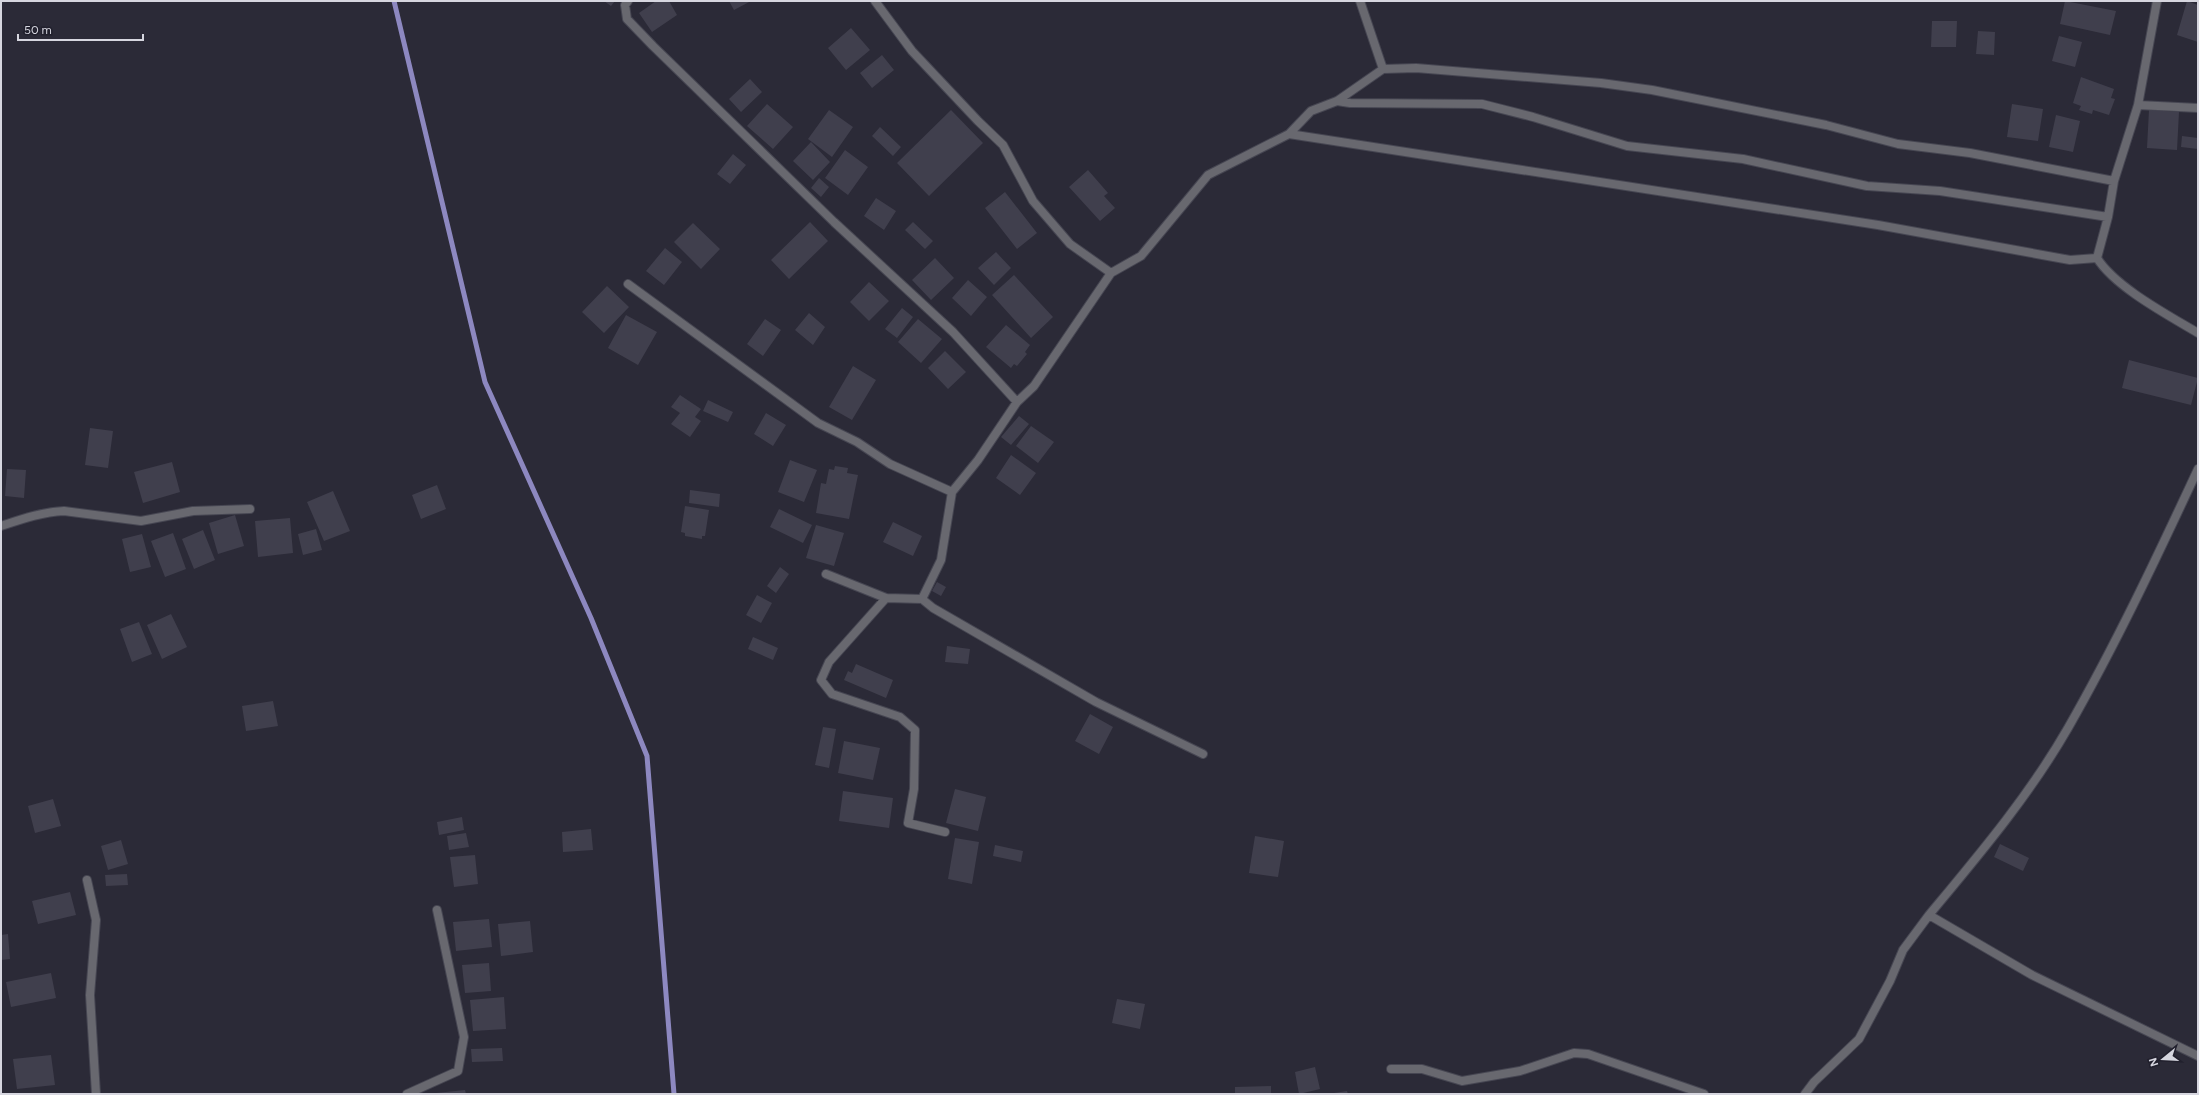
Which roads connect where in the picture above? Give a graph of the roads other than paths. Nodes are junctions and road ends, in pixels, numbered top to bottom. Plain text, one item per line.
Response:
1 (628, 1) edge
2 (875, 1) edge
3 (1360, 1) edge
4 (2157, 1) edge
5 (1383, 69) junction
6 (1337, 100) junction
7 (2138, 104) junction
8 (2198, 108) edge
9 (1289, 134) junction
10 (2114, 181) junction
11 (2108, 217) junction
12 (2097, 258) junction
13 (1111, 273) junction
14 (628, 284) dead end
15 (2198, 333) edge
16 (1017, 402) junction
17 (2198, 469) edge
18 (952, 492) junction
19 (250, 509) dead end
20 (1, 526) edge
21 (826, 574) dead end
22 (886, 598) junction
23 (922, 599) junction
24 (1203, 754) dead end
25 (945, 832) dead end
26 (86, 880) dead end
27 (437, 910) dead end
28 (1929, 916) junction
29 (2198, 1056) edge
30 (1391, 1069) dead end
31 (96, 1094) edge
32 (407, 1094) edge
33 (1704, 1094) edge
34 (1805, 1094) edge

1 - 16 street
2 - 13 street
3 - 5 street
4 - 7 street
5 - 6 street
5 - 10 street
6 - 9 street
6 - 11 street
7 - 8 street
7 - 10 street
9 - 12 street
9 - 13 street
10 - 11 street
11 - 12 street
12 - 15 street
13 - 16 street
14 - 18 street
16 - 18 street
17 - 28 street
18 - 23 street
19 - 20 street
21 - 22 street
22 - 23 street
22 - 25 street
23 - 24 street
26 - 31 street
27 - 32 street
28 - 29 street
28 - 34 street
30 - 33 street

